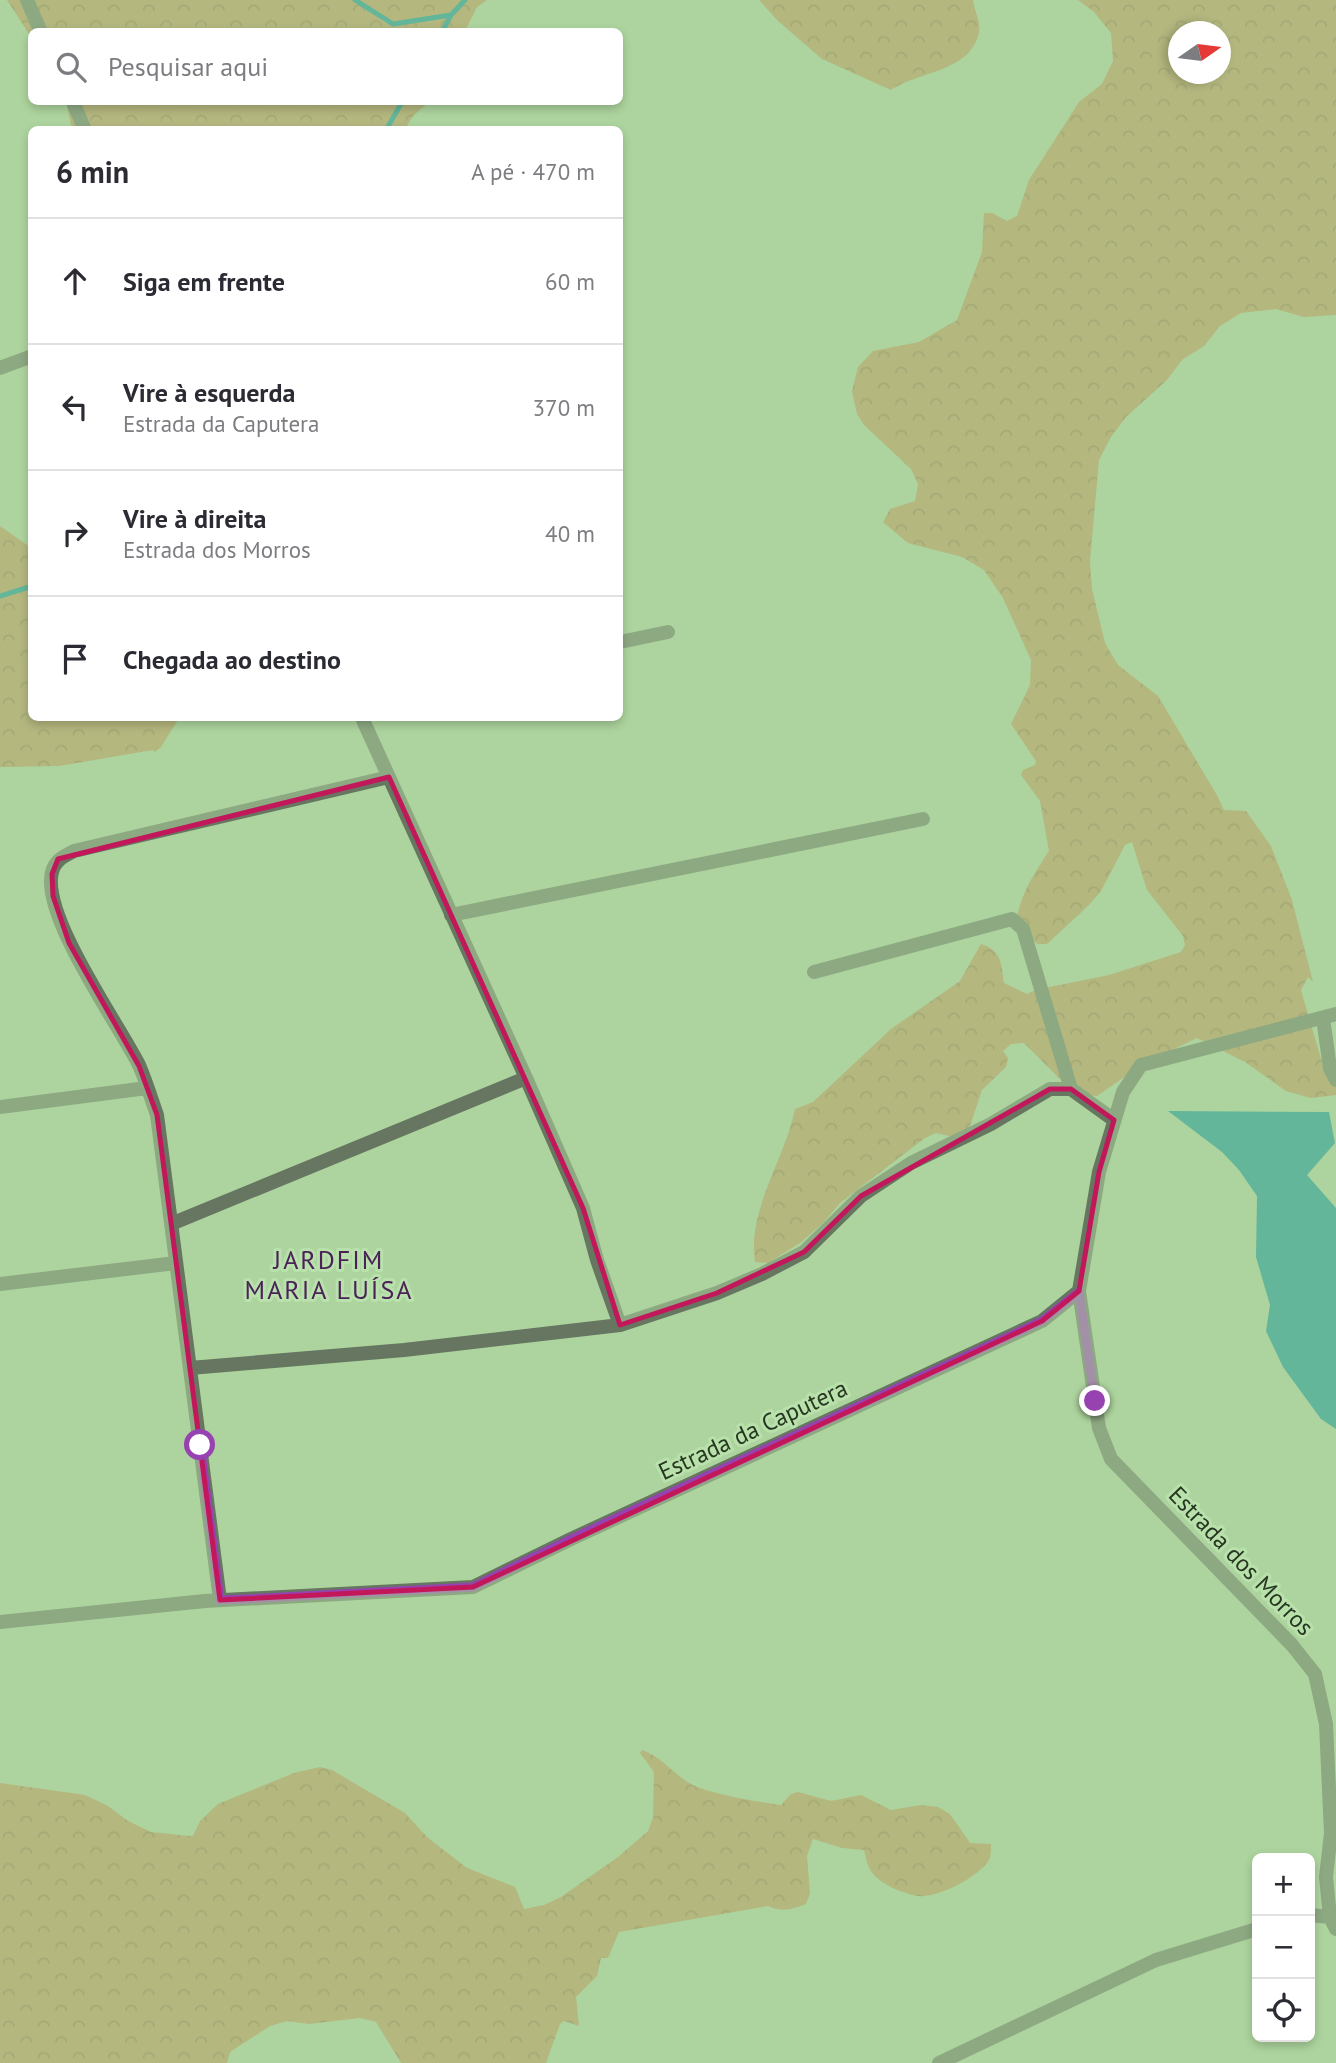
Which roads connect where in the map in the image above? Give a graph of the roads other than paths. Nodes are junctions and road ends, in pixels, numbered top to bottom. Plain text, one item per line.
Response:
1 (27, 0) edge
2 (39, 28) edge
3 (74, 105) edge
4 (83, 126) edge
5 (28, 358) edge
6 (0, 368) edge
7 (668, 632) dead end
8 (623, 641) edge
9 (363, 721) edge
10 (389, 777) junction
11 (923, 819) dead end
12 (451, 915) junction
13 (814, 972) dead end
14 (1329, 1016) edge
15 (526, 1078) junction
16 (1336, 1080) edge
17 (147, 1088) junction
18 (1071, 1090) junction
19 (0, 1107) edge
20 (1114, 1120) junction
21 (171, 1224) junction
22 (176, 1264) junction
23 (0, 1284) edge
24 (1079, 1292) junction
25 (620, 1325) junction
26 (190, 1368) junction
27 (220, 1600) junction
28 (0, 1622) edge
29 (1313, 1916) edge
30 (1333, 1923) edge
31 (1252, 1931) edge
32 (939, 2063) edge

1 - 2 street
3 - 4 street
5 - 6 street
7 - 8 street
9 - 10 street
10 - 12 street
10 - 17 street
11 - 12 street
12 - 15 street
13 - 18 street
14 - 16 street
14 - 20 street
15 - 21 street
15 - 25 street
17 - 19 street
17 - 21 street
18 - 20 street
18 - 25 street
20 - 24 street
21 - 22 street
22 - 23 street
22 - 26 street
24 - 27 street, Estrada da Caputera
24 - 30 street, Estrada dos Morros
25 - 26 street
26 - 27 street
27 - 28 street, Estrada da Caputera
29 - 30 street, Estrada dos Morros
31 - 32 street

